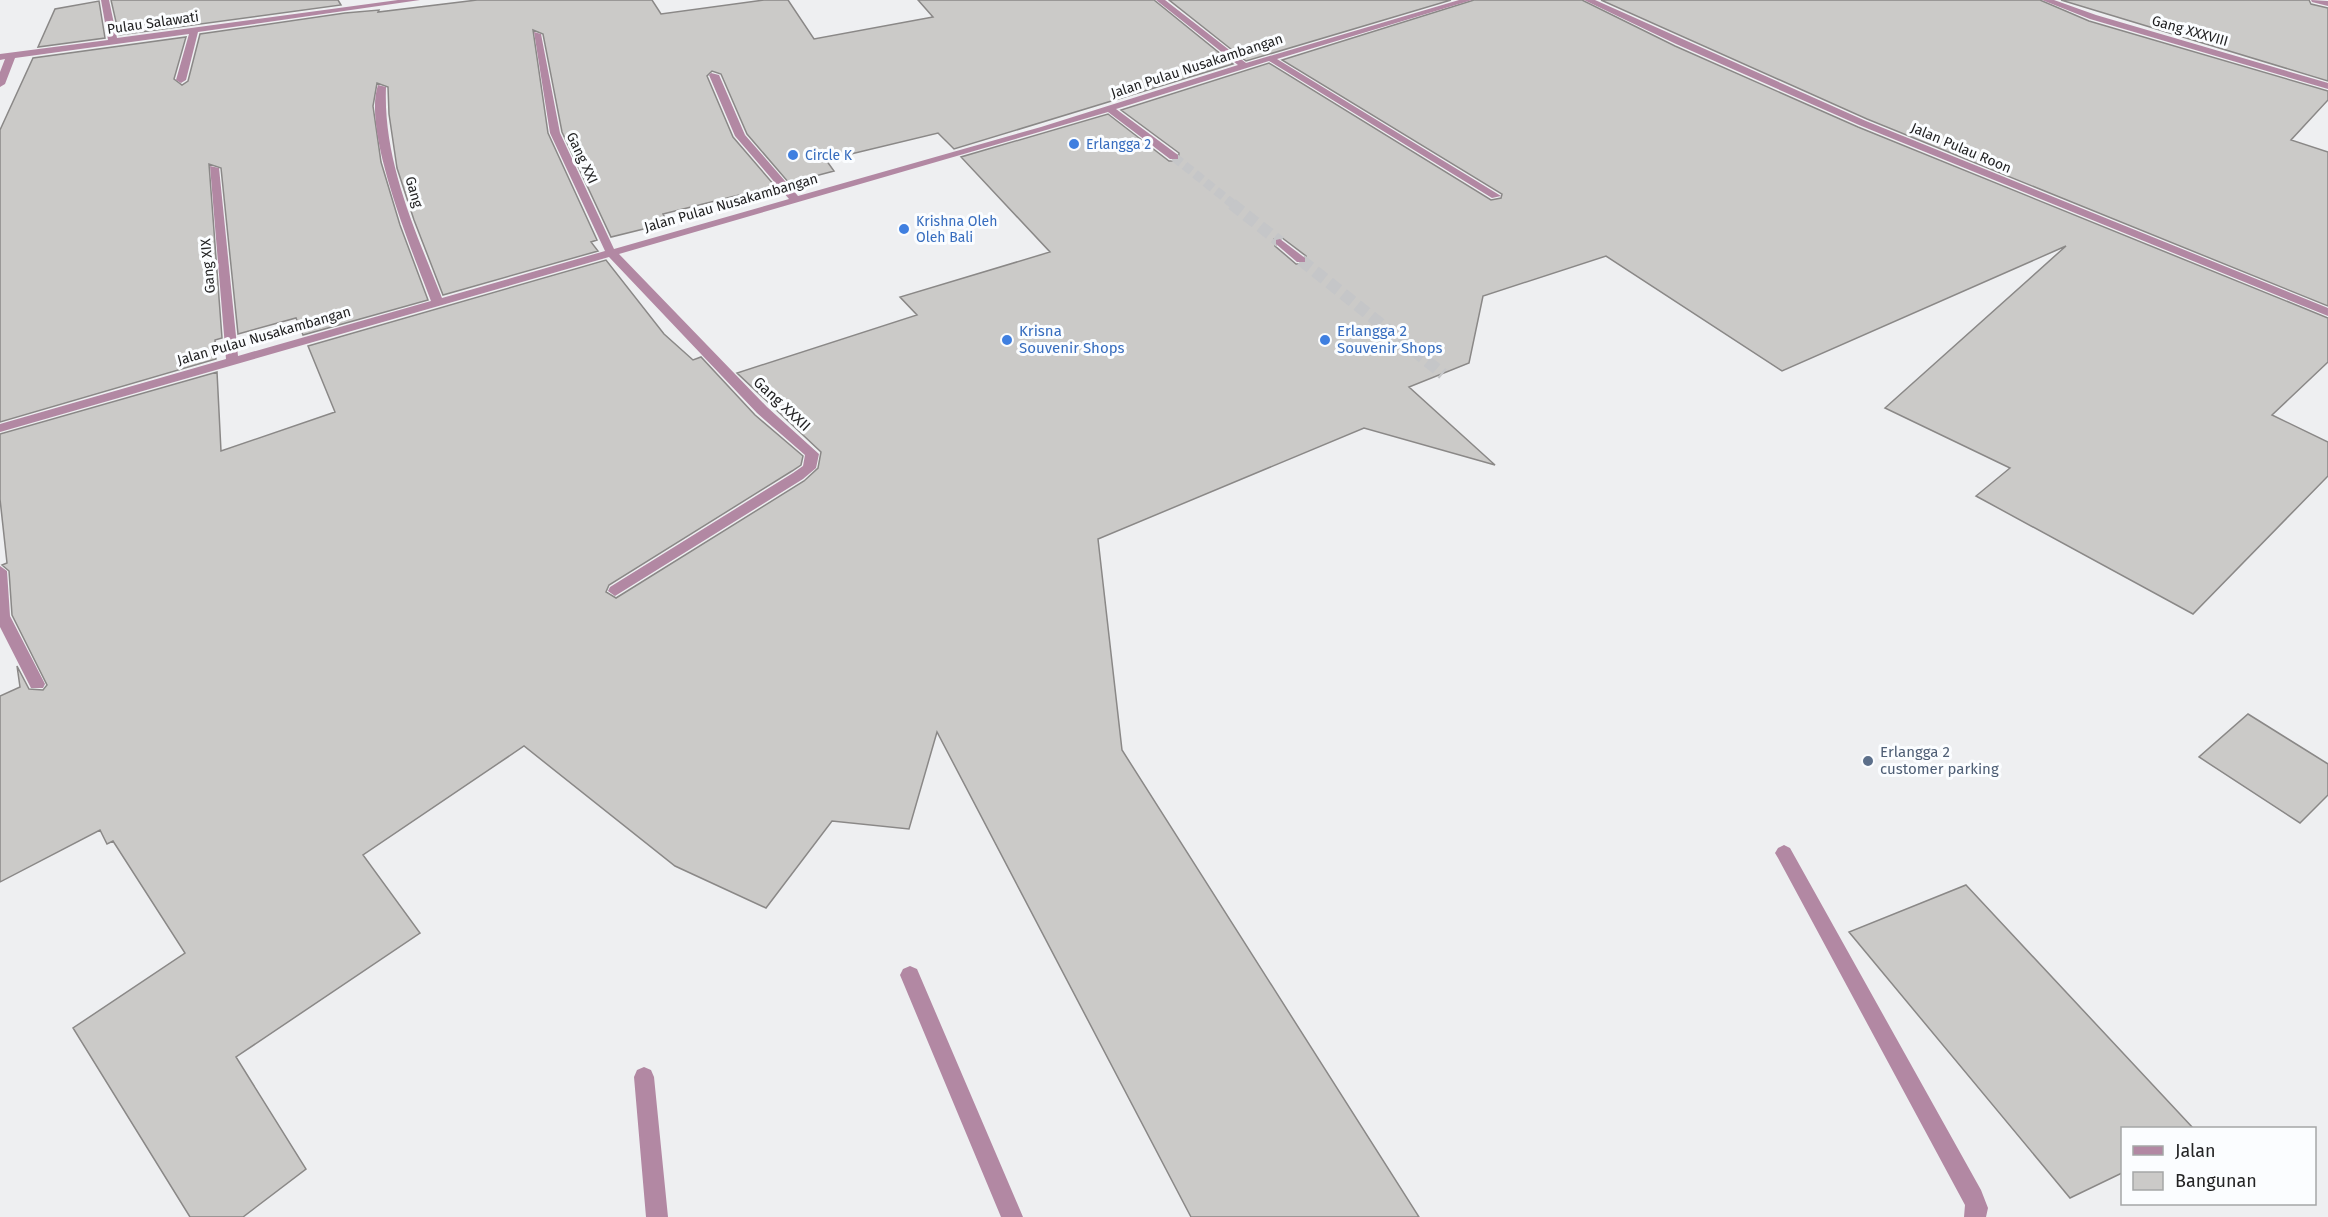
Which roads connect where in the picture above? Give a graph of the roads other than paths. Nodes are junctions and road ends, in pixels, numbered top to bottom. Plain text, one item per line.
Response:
1 (105, 0) edge
2 (416, 0) edge
3 (1160, 0) edge
4 (1468, 0) edge
5 (1588, 0) edge
6 (2046, 0) edge
7 (2314, 0) edge
8 (2328, 4) edge
9 (194, 31) junction
10 (537, 34) dead end
11 (113, 42) junction
12 (11, 56) junction
13 (0, 57) edge
14 (1270, 58) junction
15 (1245, 66) junction
16 (714, 75) dead end
17 (182, 80) dead end
18 (0, 84) edge
19 (2328, 86) edge
20 (381, 87) dead end
21 (1110, 109) junction
22 (1174, 157) tunnel mouth
23 (214, 168) dead end
24 (1496, 196) dead end
25 (796, 200) junction
26 (1280, 242) tunnel mouth
27 (611, 253) junction
28 (1301, 260) tunnel mouth
29 (437, 301) junction
30 (2328, 312) edge
31 (232, 361) junction
32 (0, 428) edge
33 (0, 571) edge
34 (615, 591) dead end
35 (37, 684) dead end
36 (1784, 853) dead end
37 (910, 975) dead end
38 (644, 1077) dead end
39 (657, 1217) edge
40 (1012, 1217) edge
41 (1975, 1217) edge

1 - 11 street
2 - 9 street, Pulau Salawati
3 - 15 street
4 - 14 street, Jalan Pulau Nusakambangan
5 - 30 street, Jalan Pulau Roon
6 - 19 street, Gang XXXVIII
7 - 8 street
9 - 11 street, Pulau Salawati
9 - 17 street
10 - 27 street, Gang XXI
11 - 12 street, Pulau Salawati
12 - 13 street, Pulau Salawati
12 - 18 street
14 - 15 street, Jalan Pulau Nusakambangan
14 - 24 street
15 - 21 street, Jalan Pulau Nusakambangan
16 - 25 street
20 - 29 street, Gang
21 - 22 street
21 - 25 street, Jalan Pulau Nusakambangan
23 - 31 street, Gang XIX
25 - 27 street, Jalan Pulau Nusakambangan
26 - 28 street
27 - 29 street, Jalan Pulau Nusakambangan
27 - 34 street, Gang XXXII
29 - 31 street, Jalan Pulau Nusakambangan
31 - 32 street, Jalan Pulau Nusakambangan
33 - 35 street
36 - 41 street
37 - 40 street
38 - 39 street

